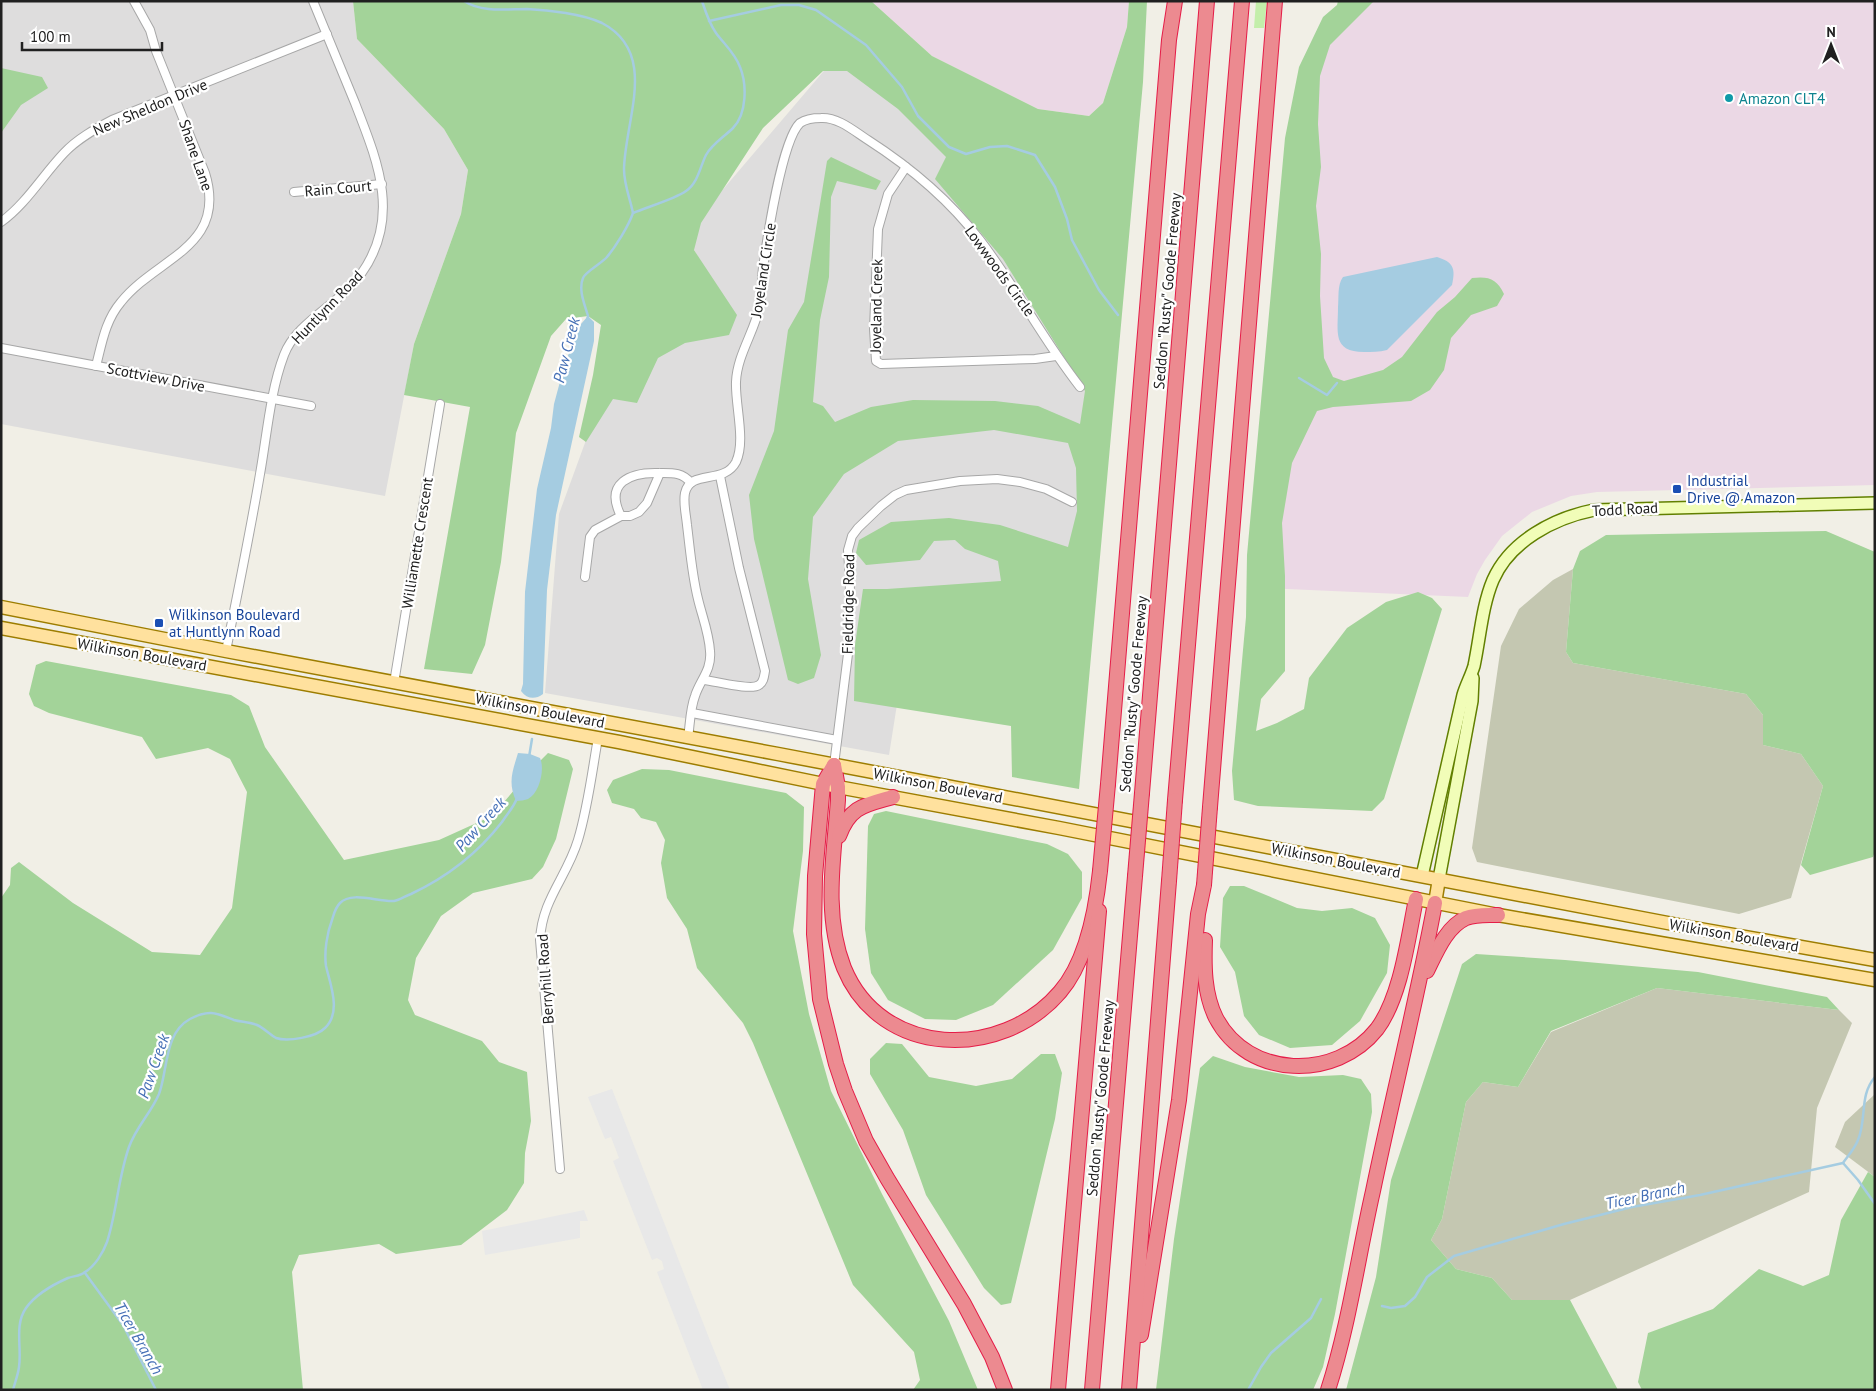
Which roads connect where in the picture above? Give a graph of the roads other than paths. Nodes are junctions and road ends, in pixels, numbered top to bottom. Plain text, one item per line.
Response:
1 (134, 1) edge
2 (313, 1) edge
3 (1167, 1) edge
4 (1175, 1) edge
5 (1207, 1) edge
6 (1242, 1) edge
7 (1275, 1) edge
8 (1281, 1) edge
9 (1273, 20) junction
10 (327, 34) junction
11 (1169, 40) junction
12 (174, 95) junction
13 (906, 167) junction
14 (382, 184) junction
15 (294, 192) dead end
16 (1, 222) edge
17 (1, 348) edge
18 (1056, 356) junction
19 (96, 366) junction
20 (1080, 387) dead end
21 (273, 400) junction
22 (440, 404) dead end
23 (311, 406) dead end
24 (660, 473) junction
25 (720, 476) junction
26 (691, 483) junction
27 (1072, 502) dead end
28 (1875, 504) edge
29 (621, 516) junction
30 (585, 577) dead end
31 (1, 607) edge
32 (1, 628) edge
33 (226, 651) junction
34 (1473, 668) junction
35 (337, 672) junction
36 (704, 680) junction
37 (394, 682) junction
38 (334, 689) junction
39 (692, 713) junction
40 (598, 738) junction
41 (688, 738) junction
42 (837, 740) junction
43 (778, 754) junction
44 (834, 765) junction
45 (823, 784) junction
46 (838, 787) junction
47 (894, 797) junction
48 (835, 846) junction
49 (1422, 876) junction
50 (1439, 879) junction
51 (1204, 885) junction
52 (1098, 888) junction
53 (1416, 899) junction
54 (1435, 903) junction
55 (1498, 915) junction
56 (1875, 960) edge
57 (1875, 980) edge
58 (1418, 993) junction
59 (560, 1169) dead end
60 (1005, 1390) edge
61 (1058, 1390) edge
62 (1092, 1390) edge
63 (1131, 1390) edge
64 (1328, 1390) edge

1 - 12 street, Shane Lane
2 - 10 street, Huntlynn Road
3 - 11 highway
4 - 11 highway
5 - 62 highway, Seddon "Rusty" Goode Freeway, bridge
6 - 63 highway, bridge
7 - 9 highway
8 - 9 highway
9 - 51 highway, bridge
10 - 12 street, New Sheldon Drive
10 - 14 street, Huntlynn Road
11 - 52 highway, bridge
12 - 16 street, New Sheldon Drive
12 - 19 street, Shane Lane
13 - 18 street, Lowwoods Circle
13 - 18 street, Joyeland Creek
13 - 25 street, Joyeland Circle
14 - 15 street, Rain Court
14 - 21 street, Huntlynn Road
17 - 19 street, Scottview Drive
18 - 20 street, Lowwoods Circle
19 - 21 street, Scottview Drive
21 - 23 street, Scottview Drive
21 - 33 street, Huntlynn Road
22 - 37 street, Williamette Crescent
24 - 26 street
24 - 29 street
24 - 29 street
25 - 26 street
25 - 36 street
26 - 36 street
27 - 42 street, Fieldridge Road
28 - 34 street, Todd Road
29 - 30 street
31 - 33 main road, Wilkinson Boulevard
32 - 38 main road, Wilkinson Boulevard
33 - 35 main road, Wilkinson Boulevard
34 - 49 street, Todd Road
34 - 50 street, Todd Road
35 - 37 main road, Wilkinson Boulevard
35 - 38 main road
36 - 39 street
37 - 41 main road, Wilkinson Boulevard
38 - 40 main road, Wilkinson Boulevard
39 - 41 street
39 - 42 street
40 - 43 main road
40 - 45 main road, Wilkinson Boulevard
40 - 59 street, Berryhill Road
41 - 43 main road, Wilkinson Boulevard
42 - 44 street, Fieldridge Road
43 - 44 main road, Wilkinson Boulevard
44 - 45 highway
44 - 46 highway
44 - 49 main road, Wilkinson Boulevard
45 - 46 main road, Wilkinson Boulevard
45 - 60 highway
46 - 47 main road, Wilkinson Boulevard
46 - 48 highway
47 - 48 highway
47 - 53 main road, Wilkinson Boulevard
48 - 52 highway
49 - 50 main road, Wilkinson Boulevard
49 - 53 main road
50 - 54 main road
50 - 56 main road, Wilkinson Boulevard
51 - 53 highway
51 - 63 highway
52 - 61 highway
53 - 54 main road, Wilkinson Boulevard
54 - 55 main road, Wilkinson Boulevard
54 - 58 highway
55 - 57 main road, Wilkinson Boulevard
55 - 58 highway
58 - 64 highway

